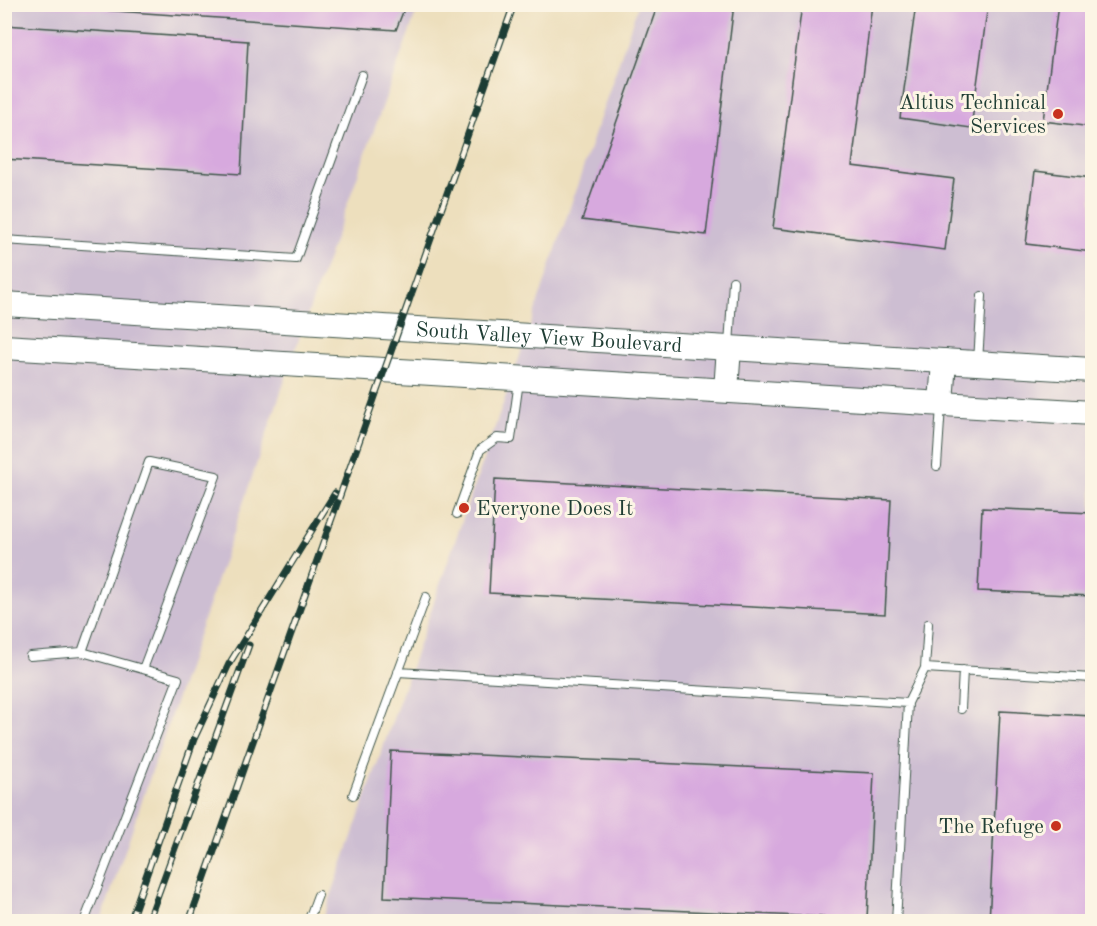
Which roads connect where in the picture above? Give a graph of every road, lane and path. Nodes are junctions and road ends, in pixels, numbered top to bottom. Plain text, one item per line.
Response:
1 (362, 75) dead end
2 (4, 240) edge
3 (733, 281) dead end
4 (982, 296) dead end
5 (4, 304) edge
6 (4, 347) edge
7 (729, 348) junction
8 (944, 361) junction
9 (978, 363) junction
10 (1092, 370) edge
11 (520, 377) junction
12 (726, 390) junction
13 (941, 403) junction
14 (1092, 413) edge
15 (938, 466) dead end
16 (457, 514) dead end
17 (426, 597) dead end
18 (928, 624) dead end
19 (82, 652) junction
20 (30, 656) dead end
21 (925, 668) junction
22 (143, 669) junction
23 (963, 670) junction
24 (398, 672) junction
25 (1092, 678) edge
26 (908, 703) junction
27 (961, 710) dead end
28 (353, 795) dead end
29 (318, 895) dead end
30 (4, 919) edge
31 (35, 921) edge
32 (84, 921) edge
33 (308, 921) edge
34 (896, 921) edge

1 - 2 lane
3 - 7 lane
4 - 9 lane
5 - 7 main road, South Valley View Boulevard
6 - 11 main road, South Valley View Boulevard
7 - 8 main road, South Valley View Boulevard
7 - 12 main road
8 - 9 main road, South Valley View Boulevard
8 - 13 main road
9 - 10 main road, South Valley View Boulevard
11 - 12 main road, South Valley View Boulevard
11 - 16 lane
12 - 13 main road, South Valley View Boulevard
13 - 14 main road, South Valley View Boulevard
13 - 15 lane
17 - 24 lane
18 - 21 lane
19 - 20 lane
19 - 22 lane
19 - 22 lane
21 - 23 lane
21 - 26 lane
22 - 32 lane
23 - 25 lane
23 - 27 lane
24 - 26 lane
24 - 28 lane
26 - 34 lane
29 - 33 lane
30 - 31 lane

